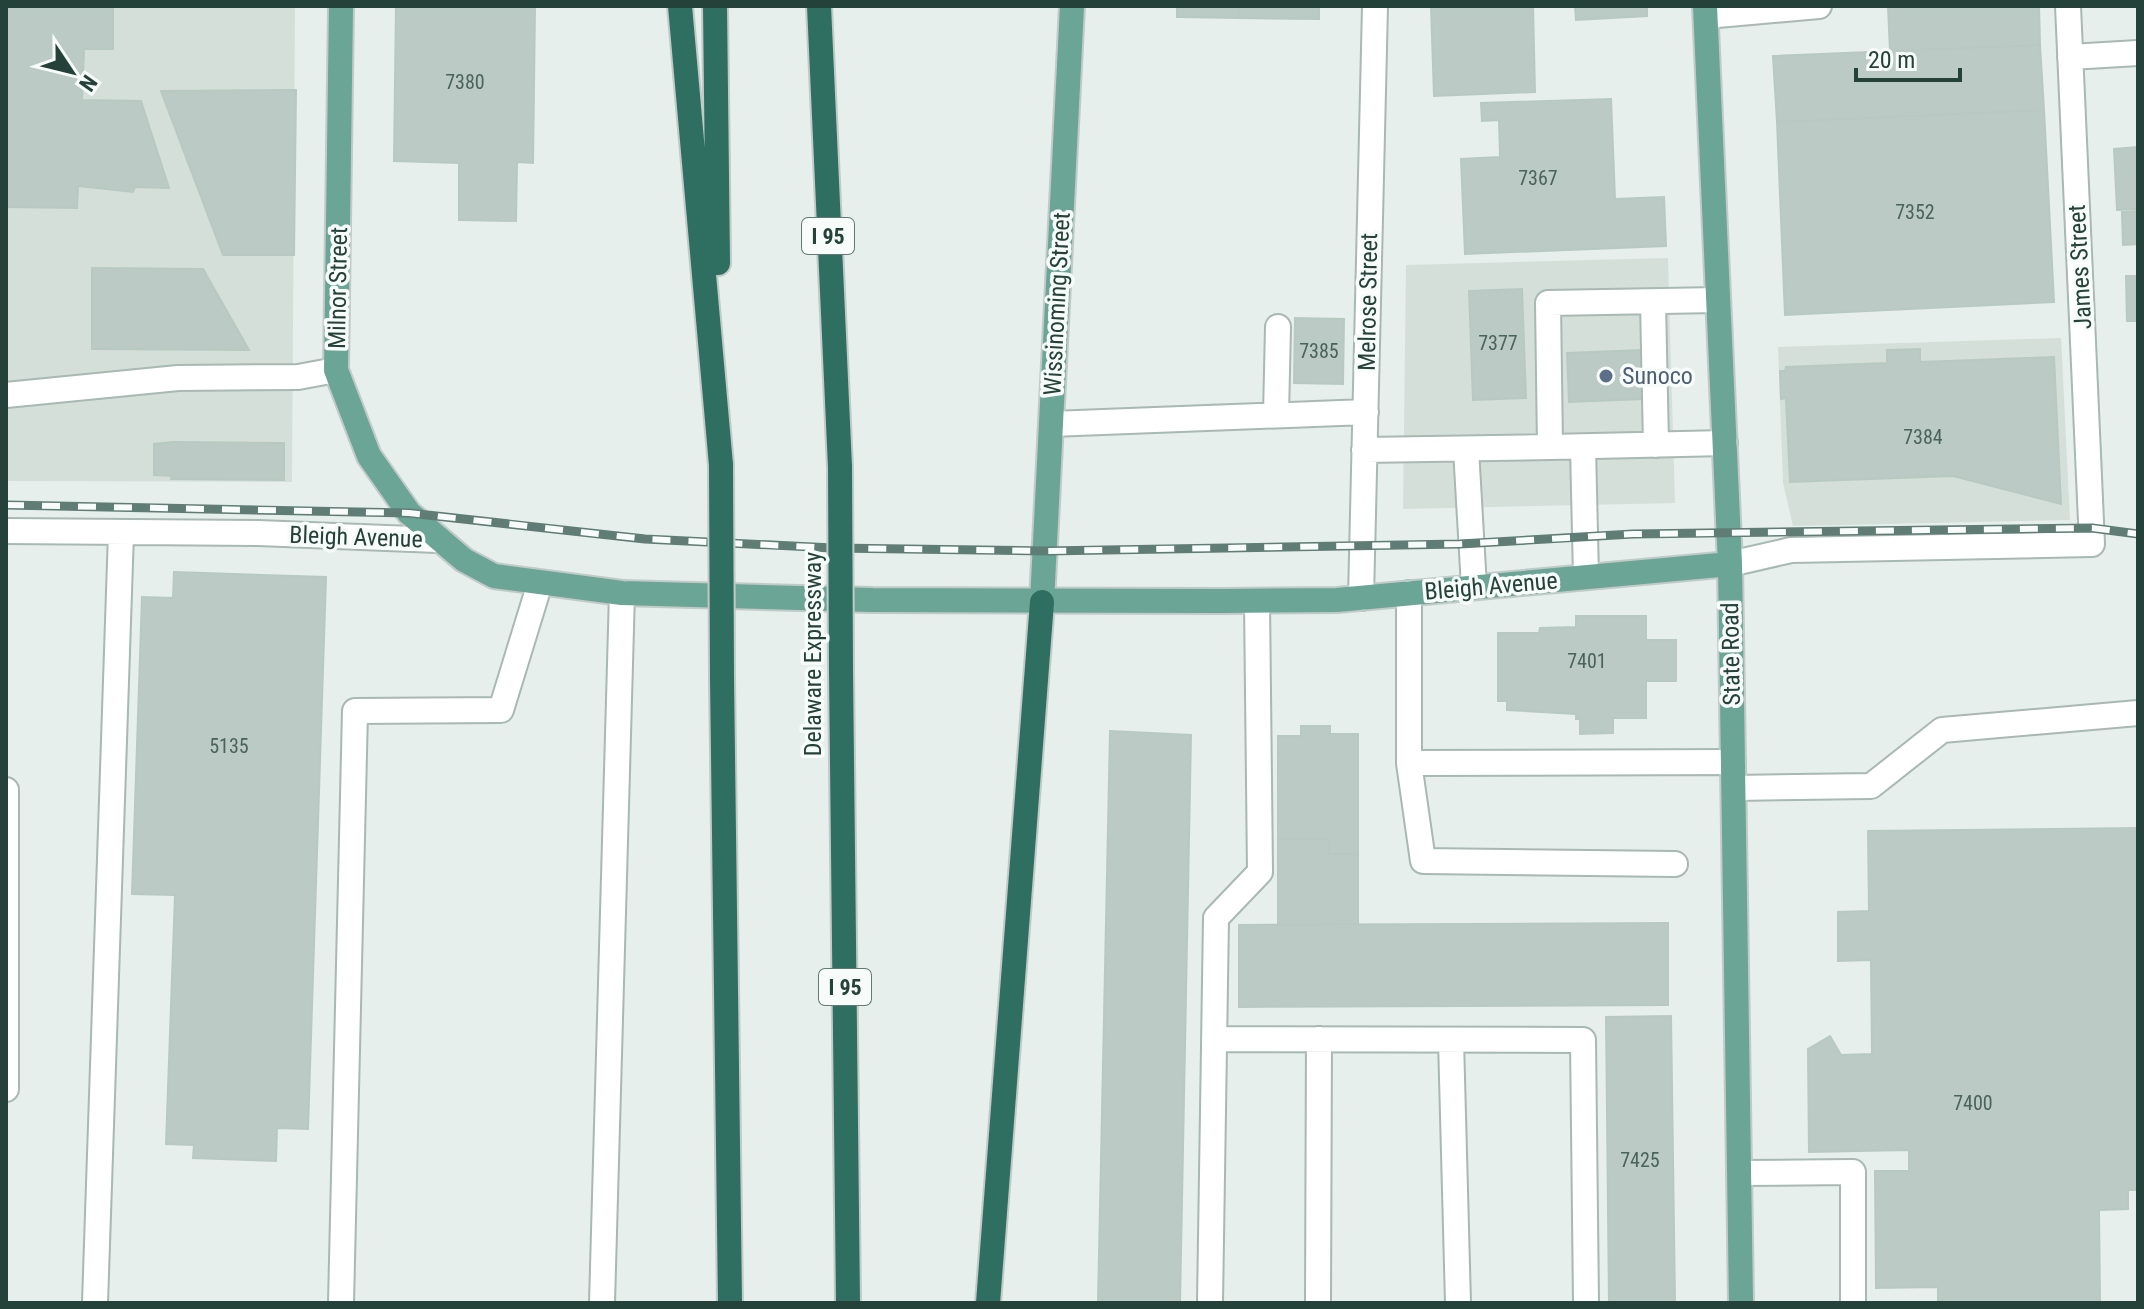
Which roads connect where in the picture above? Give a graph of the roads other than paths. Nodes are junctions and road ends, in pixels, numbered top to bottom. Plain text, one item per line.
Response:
1 (341, 6) edge
2 (680, 6) edge
3 (715, 6) edge
4 (819, 6) edge
5 (1072, 6) edge
6 (1375, 6) edge
7 (1819, 6) edge
8 (2068, 6) edge
9 (1706, 11) edge
10 (2138, 53) edge
11 (2070, 57) junction
12 (1718, 300) junction
13 (1653, 302) junction
14 (1278, 327) dead end
15 (336, 370) junction
16 (6, 395) edge
17 (1366, 412) junction
18 (1276, 415) junction
19 (1051, 424) junction
20 (1725, 443) junction
21 (1656, 445) junction
22 (1550, 447) junction
23 (1583, 447) junction
24 (1466, 449) junction
25 (1364, 450) junction
26 (721, 465) junction
27 (2092, 528) joint
28 (6, 531) edge
29 (121, 533) junction
30 (438, 540) junction
31 (1730, 564) junction
32 (1586, 577) junction
33 (540, 583) junction
34 (1474, 587) junction
35 (622, 593) junction
36 (1409, 593) junction
37 (1361, 598) junction
38 (1257, 601) junction
39 (1042, 602) junction
40 (2138, 713) edge
41 (1733, 762) junction
42 (1409, 763) junction
43 (1734, 788) junction
44 (6, 790) edge
45 (1675, 864) dead end
46 (1214, 1039) junction
47 (1319, 1039) junction
48 (1451, 1040) junction
49 (6, 1089) edge
50 (1739, 1173) junction
51 (95, 1303) edge
52 (341, 1303) edge
53 (602, 1303) edge
54 (730, 1303) edge
55 (848, 1303) edge
56 (988, 1303) edge
57 (1210, 1303) edge
58 (1318, 1303) edge
59 (1458, 1303) edge
60 (1586, 1303) edge
61 (1741, 1303) edge
62 (1853, 1303) edge

1 - 15 main road, Milnor Street
2 - 26 highway
3 - 26 highway
4 - 55 highway, Delaware Expressway / I 95, bridge
5 - 19 main road, Wissinoming Street
6 - 17 street, Melrose Street
7 - 9 street
8 - 11 street, James Street
9 - 12 main road, State Road
10 - 11 street
11 - 27 street, James Street
12 - 13 street
12 - 20 main road, State Road
13 - 21 street
13 - 22 street
14 - 18 street
15 - 16 street
15 - 30 main road, Milnor Street
17 - 18 street
17 - 25 street, Melrose Street
18 - 19 street
19 - 39 main road, Wissinoming Street
20 - 21 street
20 - 31 main road, State Road
21 - 23 street
22 - 23 street
22 - 24 street
23 - 32 street
24 - 25 street
24 - 34 street
25 - 37 street, Melrose Street
26 - 54 highway, bridge
27 - 31 street, Bleigh Avenue
28 - 29 street, Bleigh Avenue
29 - 30 street, Bleigh Avenue
29 - 51 street
30 - 33 main road, Bleigh Avenue
31 - 32 main road, Bleigh Avenue
31 - 41 main road, State Road
32 - 34 main road, Bleigh Avenue
33 - 35 main road, Bleigh Avenue
33 - 52 street
34 - 36 main road, Bleigh Avenue
35 - 39 main road, Bleigh Avenue
35 - 53 street
36 - 37 main road, Bleigh Avenue
36 - 42 street
37 - 38 main road, Bleigh Avenue
38 - 39 main road, Bleigh Avenue
38 - 46 street
39 - 56 highway
40 - 43 street
41 - 42 street
41 - 43 main road, State Road
42 - 45 street
43 - 50 main road, State Road
44 - 49 street
46 - 47 street
46 - 57 street
47 - 48 street
47 - 58 street
48 - 59 street
48 - 60 street
50 - 61 main road, State Road
50 - 62 street

